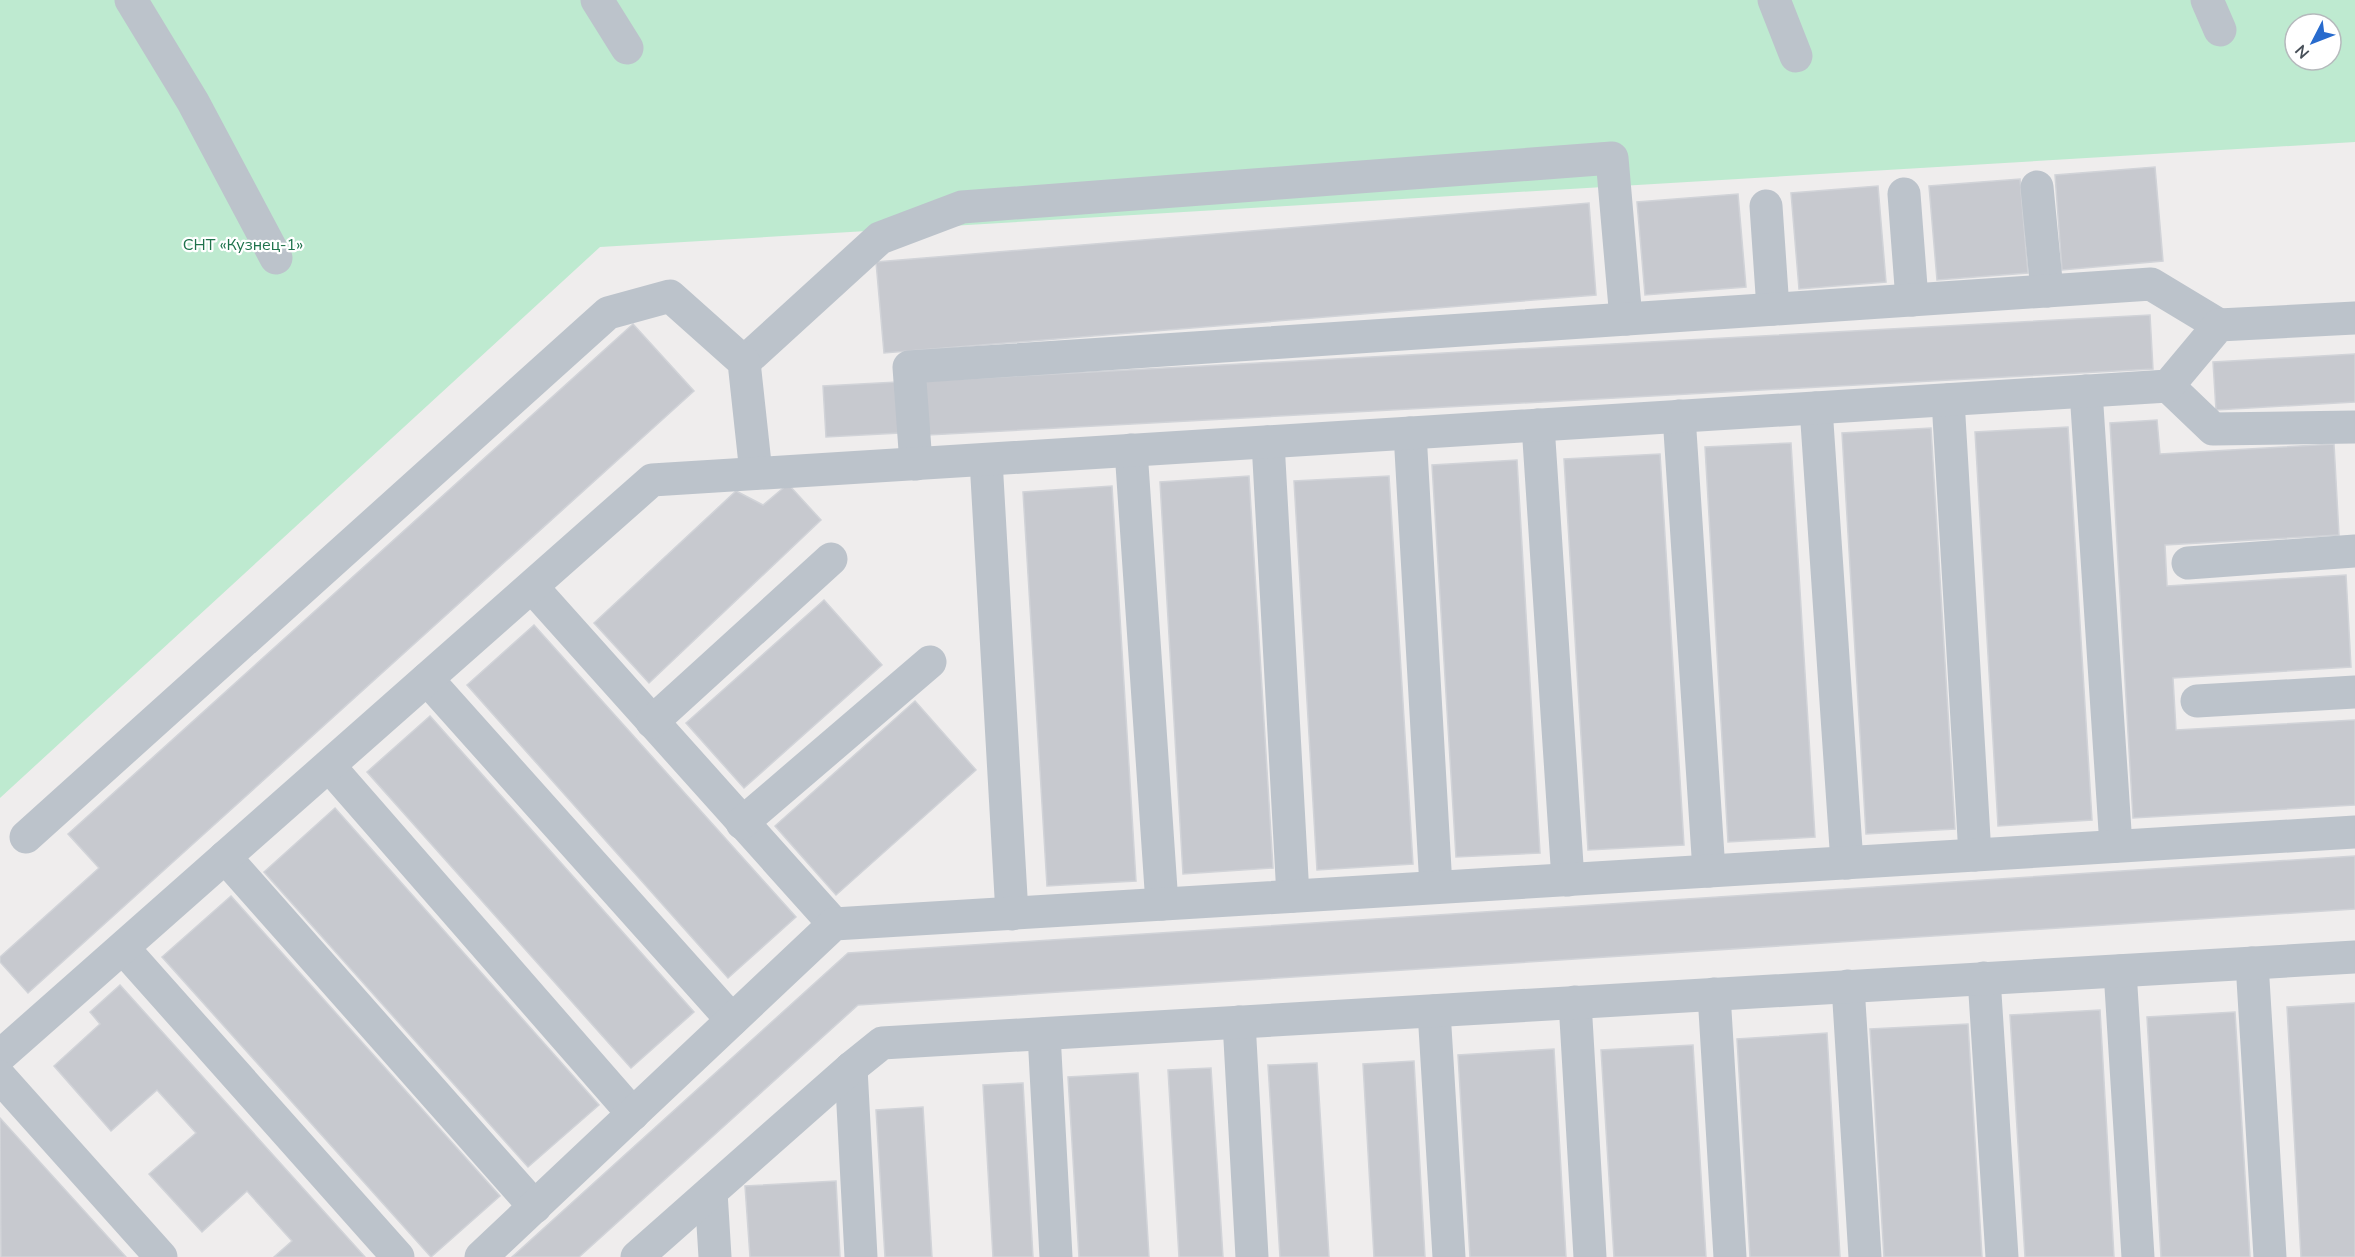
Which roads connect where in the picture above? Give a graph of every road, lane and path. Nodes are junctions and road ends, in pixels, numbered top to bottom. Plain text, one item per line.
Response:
1 (131, 0) edge
2 (597, 0) edge
3 (1774, 0) edge
4 (2207, 0) edge
5 (2220, 30) dead end
6 (627, 48) dead end
7 (1796, 56) dead end
8 (2037, 187) dead end
9 (1904, 194) dead end
10 (1766, 206) dead end
11 (276, 258) dead end
12 (2047, 291) junction
13 (1912, 300) junction
14 (1773, 309) junction
15 (2355, 318) edge
16 (1626, 319) junction
17 (2219, 325) junction
18 (744, 362) junction
19 (2168, 386) junction
20 (2086, 391) junction
21 (1948, 399) junction
22 (1816, 408) junction
23 (1679, 416) junction
24 (1538, 425) junction
25 (2355, 427) edge
26 (1410, 433) junction
27 (1268, 442) junction
28 (1131, 450) junction
29 (986, 460) junction
30 (916, 464) junction
31 (756, 474) junction
32 (2355, 551) edge
33 (831, 559) dead end
34 (2188, 563) dead end
35 (532, 587) junction
36 (930, 662) dead end
37 (427, 679) junction
38 (2355, 692) edge
39 (2197, 701) dead end
40 (652, 722) junction
41 (329, 766) junction
42 (742, 823) junction
43 (2355, 832) edge
44 (26, 837) dead end
45 (2116, 846) junction
46 (1976, 855) junction
47 (225, 857) junction
48 (1846, 863) junction
49 (1709, 871) junction
50 (1568, 880) junction
51 (1436, 887) junction
52 (1293, 896) junction
53 (1162, 904) junction
54 (1012, 914) junction
55 (834, 924) junction
56 (123, 948) junction
57 (2355, 957) edge
58 (2252, 963) junction
59 (2120, 971) junction
60 (1984, 978) junction
61 (1848, 986) junction
62 (1714, 994) junction
63 (1575, 1002) junction
64 (1434, 1011) junction
65 (732, 1020) junction
66 (1239, 1022) junction
67 (1044, 1034) junction
68 (0, 1056) edge
69 (851, 1068) junction
70 (0, 1077) edge
71 (633, 1114) junction
72 (711, 1192) junction
73 (535, 1207) junction
74 (160, 1257) edge
75 (398, 1257) edge
76 (481, 1257) edge
77 (637, 1257) edge
78 (715, 1257) edge
79 (861, 1257) edge
80 (1056, 1257) edge
81 (1252, 1257) edge
82 (1449, 1257) edge
83 (1590, 1257) edge
84 (1730, 1257) edge
85 (1865, 1257) edge
86 (2002, 1257) edge
87 (2138, 1257) edge
88 (2270, 1257) edge

1 - 11 lane
2 - 6 lane
3 - 7 lane
4 - 5 lane
8 - 12 lane
9 - 13 lane
10 - 14 lane
12 - 13 lane
12 - 17 lane
13 - 14 lane
14 - 16 lane
15 - 17 lane
16 - 18 lane
16 - 30 lane
17 - 19 lane
18 - 31 lane
18 - 44 lane
19 - 20 lane
19 - 25 lane
20 - 21 lane
20 - 45 lane
21 - 22 lane
21 - 46 lane
22 - 23 lane
22 - 48 lane
23 - 24 lane
23 - 49 lane
24 - 26 lane
24 - 50 lane
26 - 27 lane
26 - 51 lane
27 - 28 lane
27 - 52 lane
28 - 29 lane
28 - 53 lane
29 - 30 lane
29 - 54 lane
30 - 31 lane
31 - 35 lane
32 - 34 lane
33 - 40 lane
35 - 37 lane
35 - 40 lane
36 - 42 lane
37 - 41 lane
37 - 65 lane
38 - 39 lane
40 - 42 lane
41 - 47 lane
41 - 71 lane
42 - 55 lane
43 - 45 lane
45 - 46 lane
46 - 48 lane
47 - 56 lane
47 - 73 lane
48 - 49 lane
49 - 50 lane
50 - 51 lane
51 - 52 lane
52 - 53 lane
53 - 54 lane
54 - 55 lane
55 - 65 lane
56 - 68 lane
56 - 75 lane
57 - 58 lane
58 - 59 lane
58 - 88 lane
59 - 60 lane
59 - 87 lane
60 - 61 lane
60 - 86 lane
61 - 62 lane
61 - 85 lane
62 - 63 lane
62 - 84 lane
63 - 64 lane
63 - 83 lane
64 - 66 lane
64 - 82 lane
65 - 71 lane
66 - 67 lane
66 - 81 lane
67 - 69 lane
67 - 80 lane
69 - 72 lane
69 - 79 lane
70 - 74 lane
71 - 73 lane
72 - 77 lane
72 - 78 lane
73 - 76 lane

